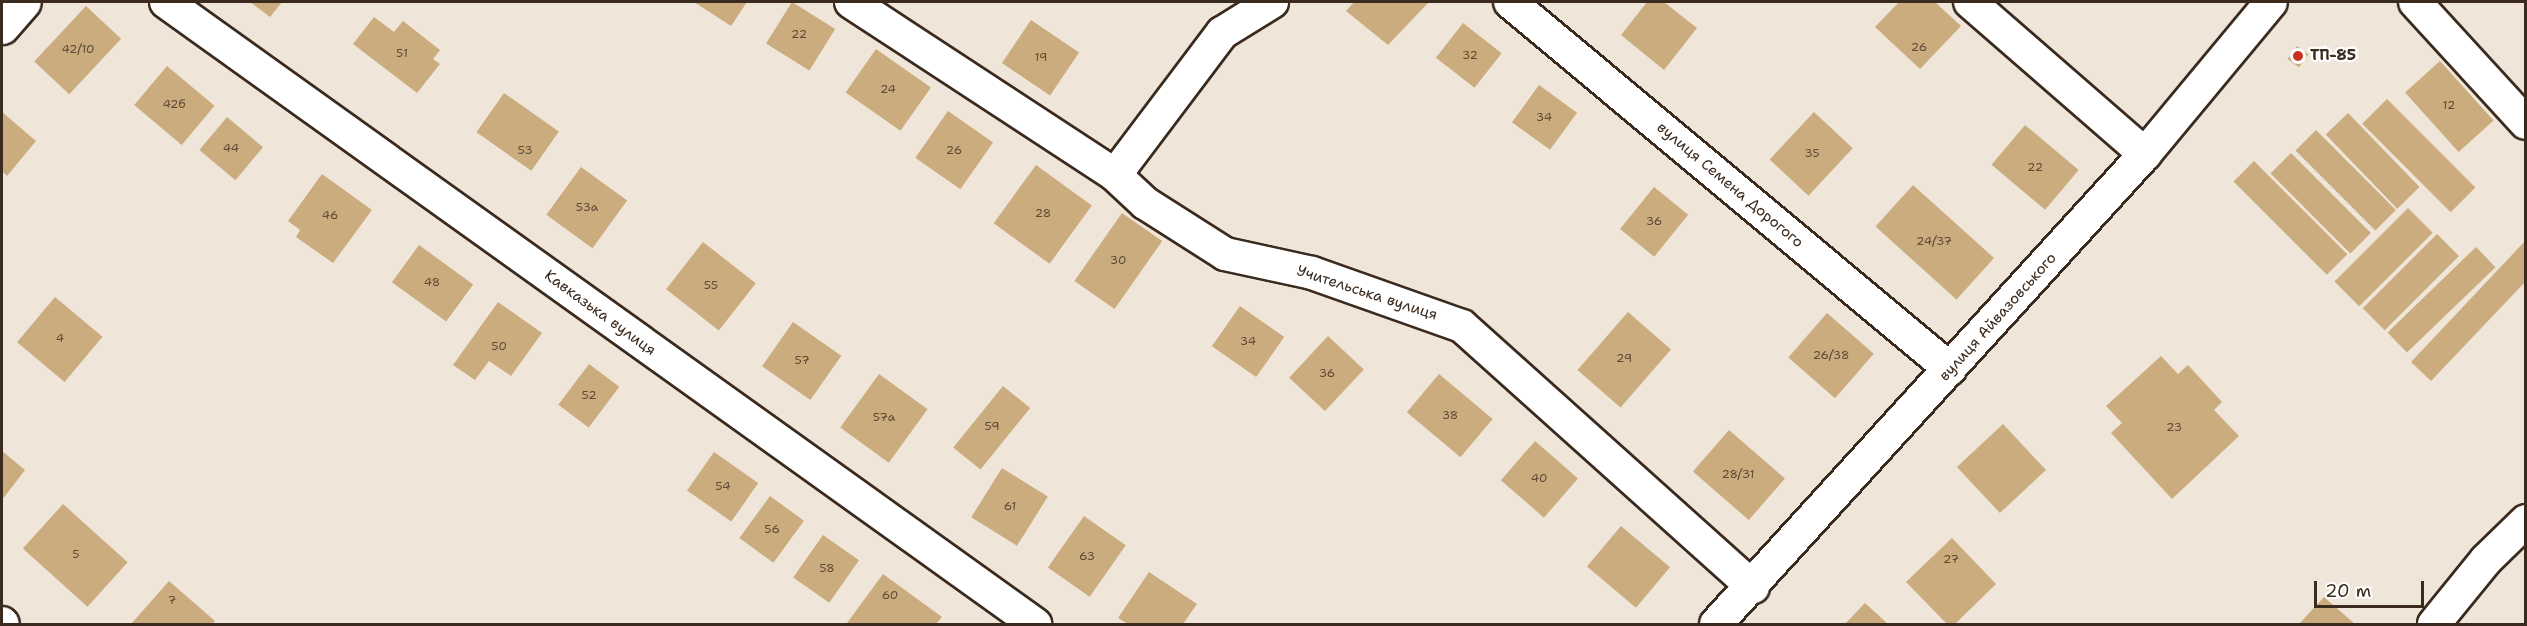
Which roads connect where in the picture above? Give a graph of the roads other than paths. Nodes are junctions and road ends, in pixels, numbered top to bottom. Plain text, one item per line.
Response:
1 (24, 2) edge
2 (166, 2) edge
3 (851, 2) edge
4 (1272, 2) edge
5 (1510, 2) edge
6 (1970, 2) edge
7 (2271, 2) edge
8 (2415, 2) edge
9 (2, 27) edge
10 (2526, 123) edge
11 (2145, 154) junction
12 (1115, 176) junction
13 (1950, 369) junction
14 (2526, 521) edge
15 (1754, 587) junction
16 (1035, 624) edge
17 (1716, 624) edge
18 (2434, 624) edge

1 - 9 street
2 - 16 street, Кавказька вулиця
3 - 12 street, Учительська вулиця
4 - 12 street
5 - 13 street, вулиця Семена Дорогого
6 - 11 street
7 - 11 street, вулиця Айвазовського
8 - 10 street
11 - 13 street, вулиця Айвазовського
12 - 15 street, Учительська вулиця
13 - 15 street, вулиця Айвазовського
14 - 18 street
15 - 17 street, вулиця Айвазовського

